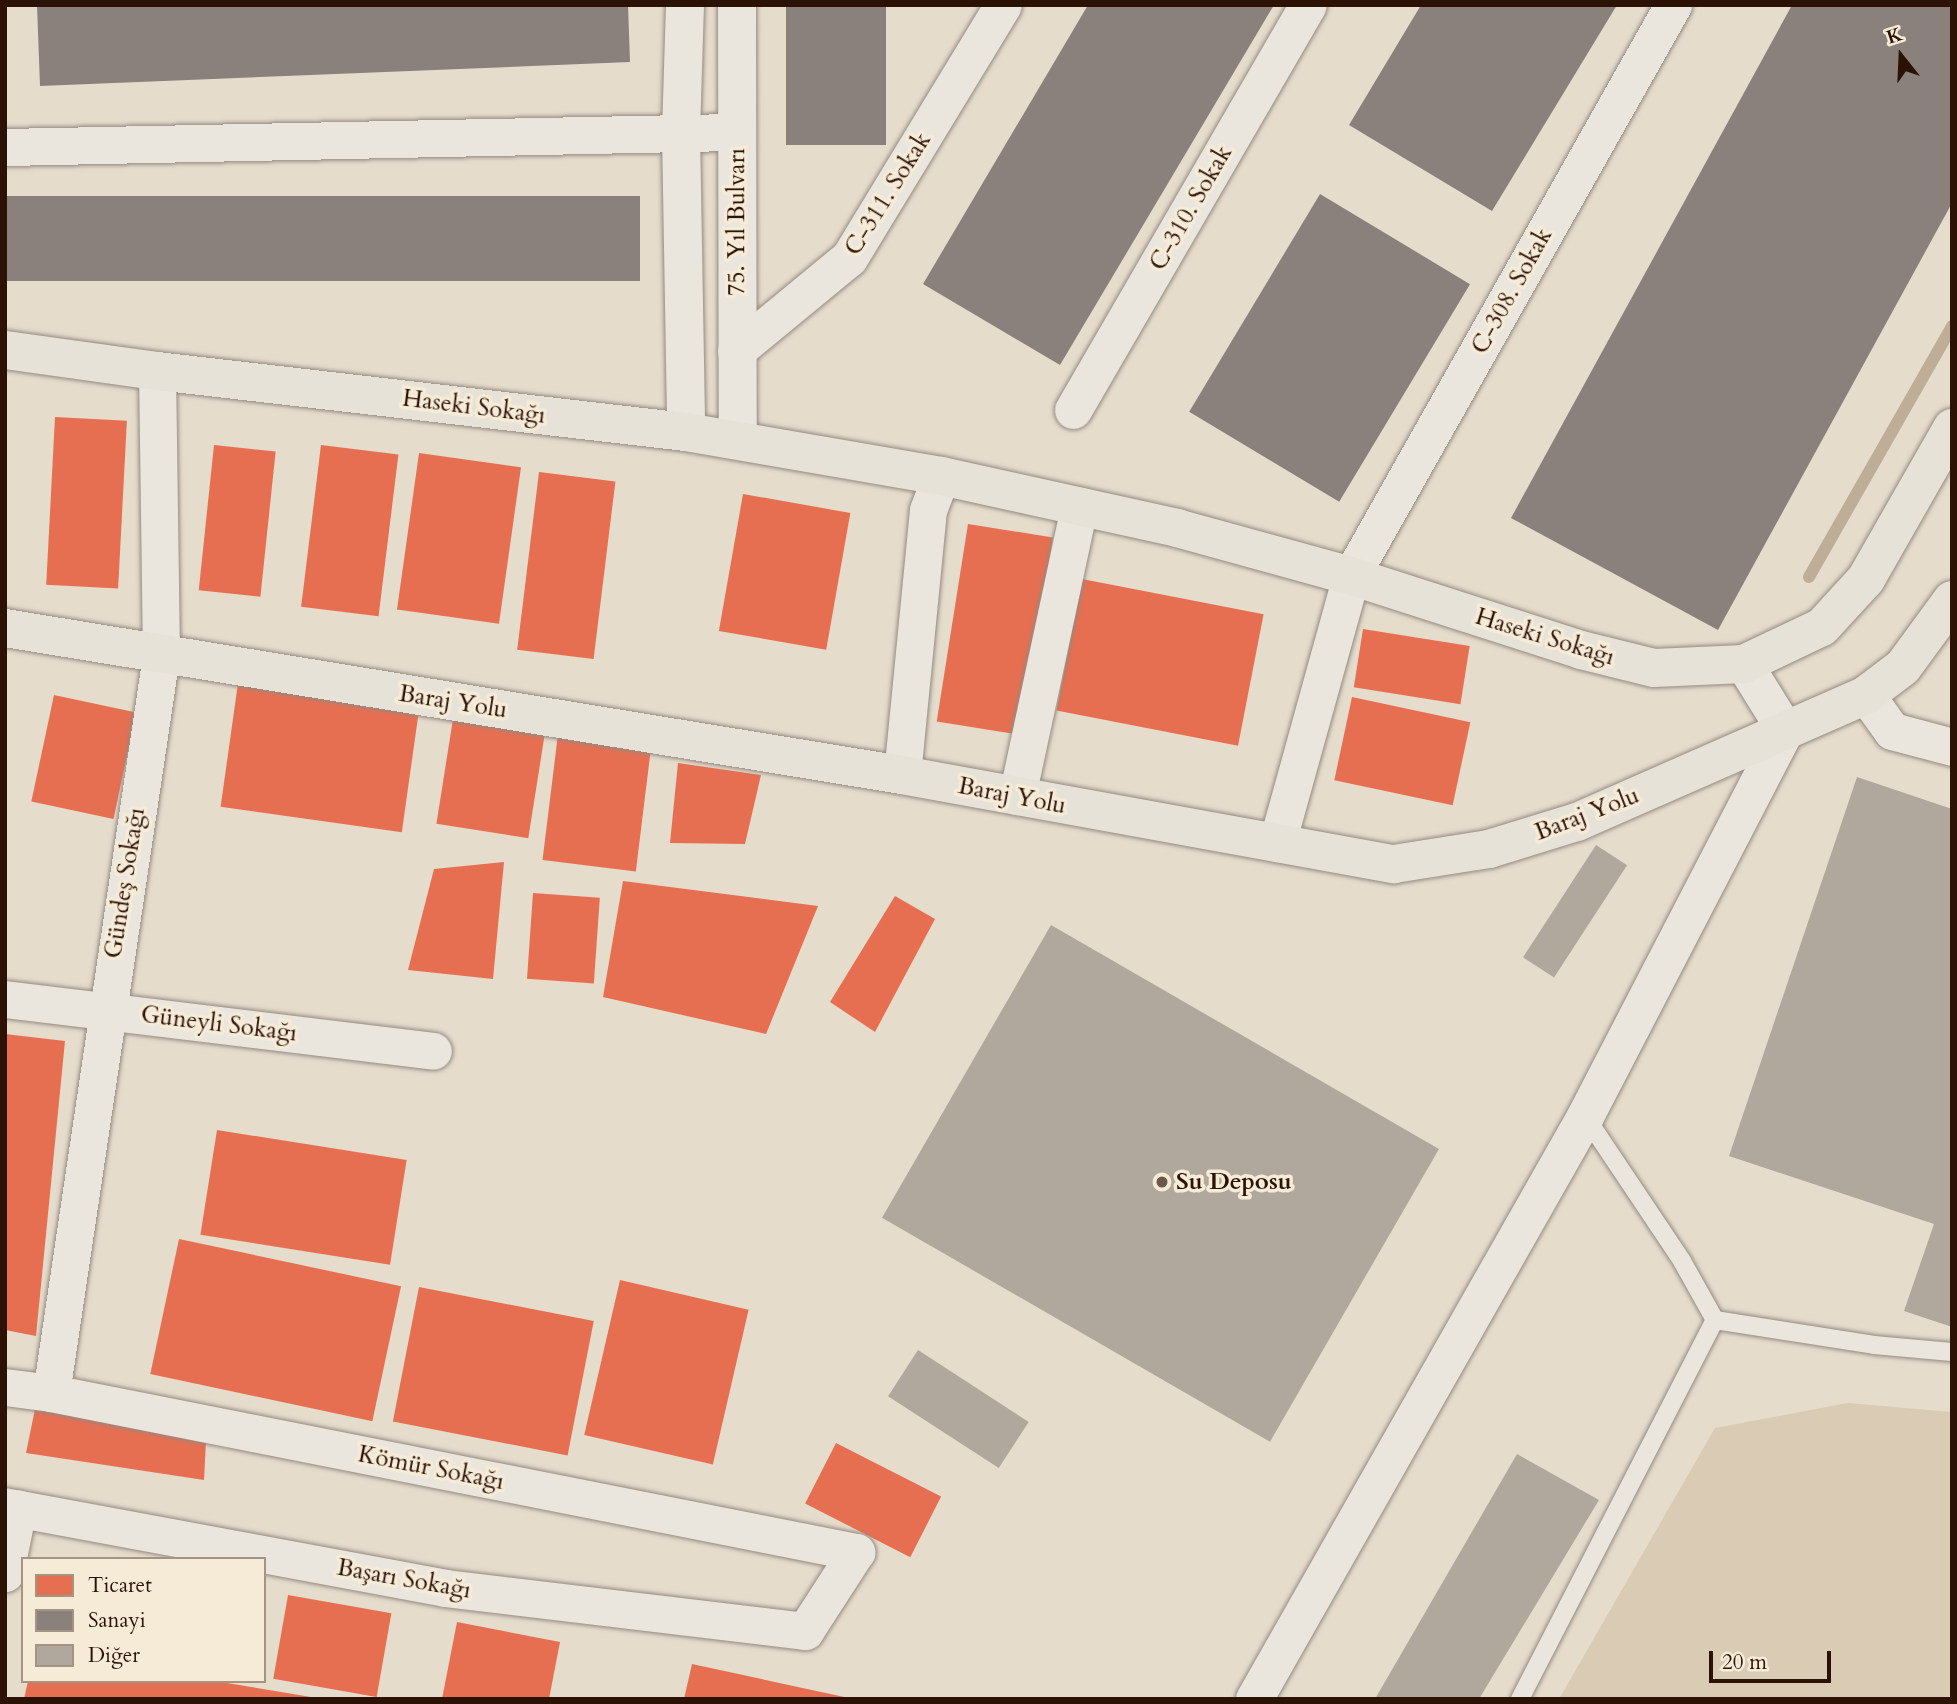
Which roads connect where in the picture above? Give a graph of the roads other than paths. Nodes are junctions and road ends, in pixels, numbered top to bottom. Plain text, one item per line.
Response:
1 (685, 5) edge
2 (737, 5) edge
3 (1003, 5) edge
4 (1308, 5) edge
5 (1672, 5) edge
6 (681, 132) junction
7 (737, 132) junction
8 (5, 148) edge
9 (5, 349) edge
10 (736, 351) junction
11 (157, 371) junction
12 (1073, 410) dead end
13 (1952, 428) edge
14 (686, 432) junction
15 (738, 439) junction
16 (941, 476) junction
17 (1079, 506) junction
18 (1351, 576) junction
19 (1952, 600) edge
20 (5, 628) edge
21 (160, 655) junction
22 (1744, 664) junction
23 (1866, 695) junction
24 (1785, 730) junction
25 (1952, 747) edge
26 (902, 775) junction
27 (1017, 796) junction
28 (1276, 843) junction
29 (5, 999) edge
30 (106, 1009) junction
31 (433, 1051) dead end
32 (1585, 1115) junction
33 (1715, 1320) junction
34 (1952, 1353) edge
35 (5, 1387) edge
36 (51, 1393) junction
37 (12, 1507) edge
38 (5, 1573) edge
39 (805, 1631) joint
40 (1254, 1699) edge
41 (1520, 1699) edge

1 - 6 street
2 - 7 street, 75. Yıl Bulvarı
3 - 10 street, C-311. Sokak
4 - 12 street, C-310. Sokak
5 - 18 street, C-308. Sokak
6 - 7 street
6 - 8 street
6 - 14 street
7 - 10 street, 75. Yıl Bulvarı
9 - 11 main road, Haseki Sokağı
10 - 15 street, 75. Yıl Bulvarı
11 - 14 main road, Haseki Sokağı
11 - 21 street, Gündeş Sokağı
13 - 22 main road
14 - 15 main road, Haseki Sokağı
15 - 16 main road, Haseki Sokağı
16 - 17 main road, Haseki Sokağı
16 - 26 street
17 - 18 main road, Haseki Sokağı
17 - 27 street
18 - 22 main road, Haseki Sokağı
18 - 28 street
19 - 23 main road, Baraj Yolu
20 - 21 main road, Baraj Yolu
21 - 26 main road, Baraj Yolu
21 - 30 street, Gündeş Sokağı
22 - 24 street
23 - 24 main road, Baraj Yolu
23 - 25 street
24 - 28 main road, Baraj Yolu
24 - 32 street
26 - 27 main road, Baraj Yolu
27 - 28 main road, Baraj Yolu
29 - 30 street, Güneyli Sokağı
30 - 31 street, Güneyli Sokağı
30 - 36 street, Gündeş Sokağı
32 - 33 lane
32 - 40 street
33 - 34 lane
33 - 41 lane
35 - 36 street, Kömür Sokağı
36 - 39 street, Kömür Sokağı
37 - 38 street
37 - 39 street, Başarı Sokağı

